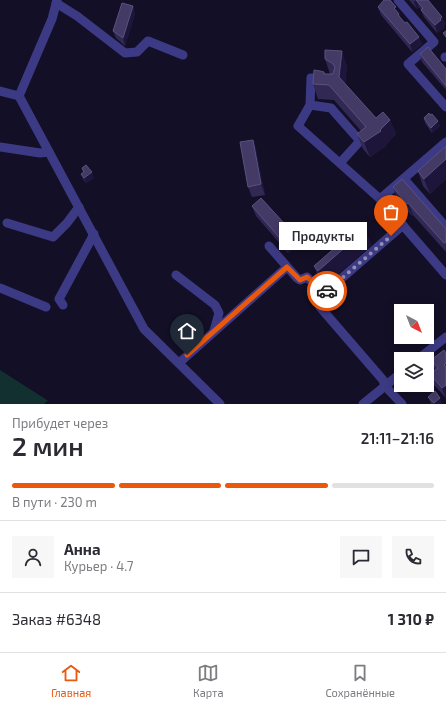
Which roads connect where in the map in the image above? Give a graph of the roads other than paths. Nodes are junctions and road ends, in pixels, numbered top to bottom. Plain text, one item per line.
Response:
1 (398, 0) edge
2 (57, 2) edge
3 (183, 55) dead end
4 (331, 82) edge
5 (0, 91) edge
6 (19, 96) junction
7 (310, 105) junction
8 (446, 107) edge
9 (446, 142) edge
10 (0, 147) edge
11 (49, 152) junction
12 (340, 163) junction
13 (404, 179) junction
14 (380, 199) junction
15 (79, 207) junction
16 (7, 223) dead end
17 (403, 225) junction
18 (446, 227) edge
19 (94, 234) junction
20 (269, 246) dead end
21 (287, 267) junction
22 (176, 275) dead end
23 (446, 275) edge
24 (0, 288) edge
25 (320, 297) junction
26 (63, 305) dead end
27 (46, 307) dead end
28 (213, 333) junction
29 (446, 337) edge
30 (427, 352) edge
31 (179, 363) junction
32 (394, 379) edge
33 (385, 386) junction
34 (220, 404) edge
35 (363, 404) edge
36 (402, 404) edge

1 - 8 street
2 - 3 street
2 - 6 street
4 - 7 street
5 - 6 street
6 - 11 street
7 - 12 street
7 - 12 street
9 - 13 street
10 - 11 street
11 - 15 street
12 - 14 street
13 - 14 street
13 - 18 street
14 - 17 street
15 - 16 street
15 - 19 street
17 - 23 street
17 - 25 street
19 - 26 street
19 - 31 street
20 - 21 street
21 - 25 street
21 - 28 street
22 - 28 street
24 - 27 street
25 - 33 street
28 - 31 street
29 - 30 street
31 - 34 street
32 - 33 street
33 - 35 street
33 - 36 street

